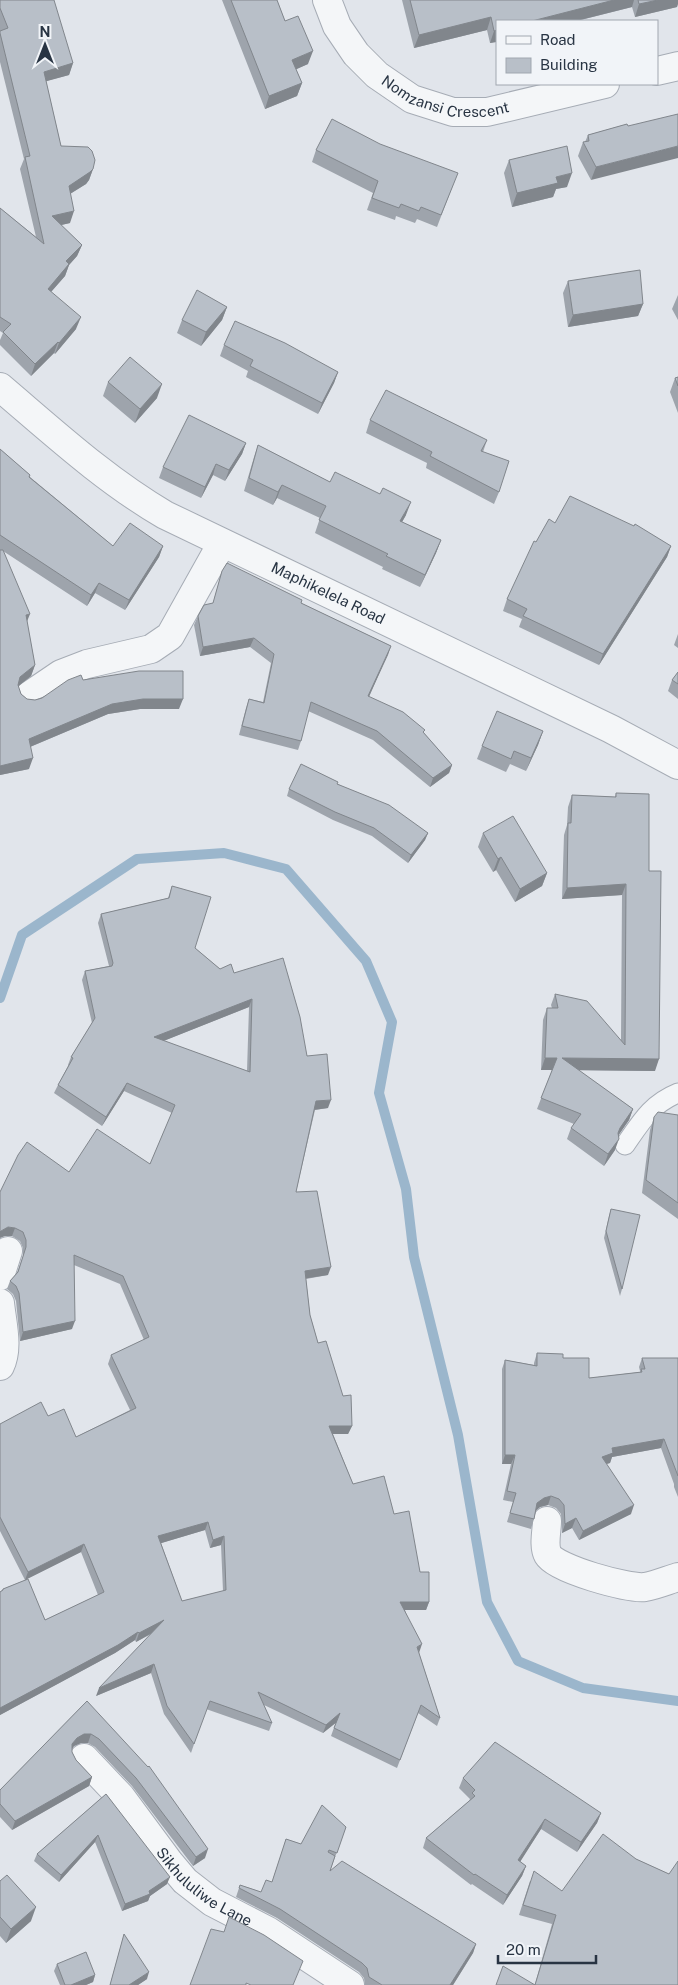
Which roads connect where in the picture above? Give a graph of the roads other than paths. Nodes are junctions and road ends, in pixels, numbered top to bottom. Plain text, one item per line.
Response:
1 (327, 0) edge
2 (678, 66) edge
3 (658, 71) edge
4 (601, 85) edge
5 (0, 387) edge
6 (222, 543) junction
7 (30, 695) dead end
8 (678, 765) edge
9 (678, 1093) edge
10 (625, 1145) dead end
11 (0, 1303) edge
12 (0, 1366) edge
13 (546, 1521) dead end
14 (678, 1577) edge
15 (84, 1758) dead end
16 (350, 1985) edge

1 - 4 street, Nomzansi Crescent
2 - 3 street
5 - 6 street, Maphikelela Road
6 - 7 street
6 - 8 street, Maphikelela Road
9 - 10 lane
11 - 12 street
13 - 14 street
15 - 16 street, Sikhululiwe Lane

